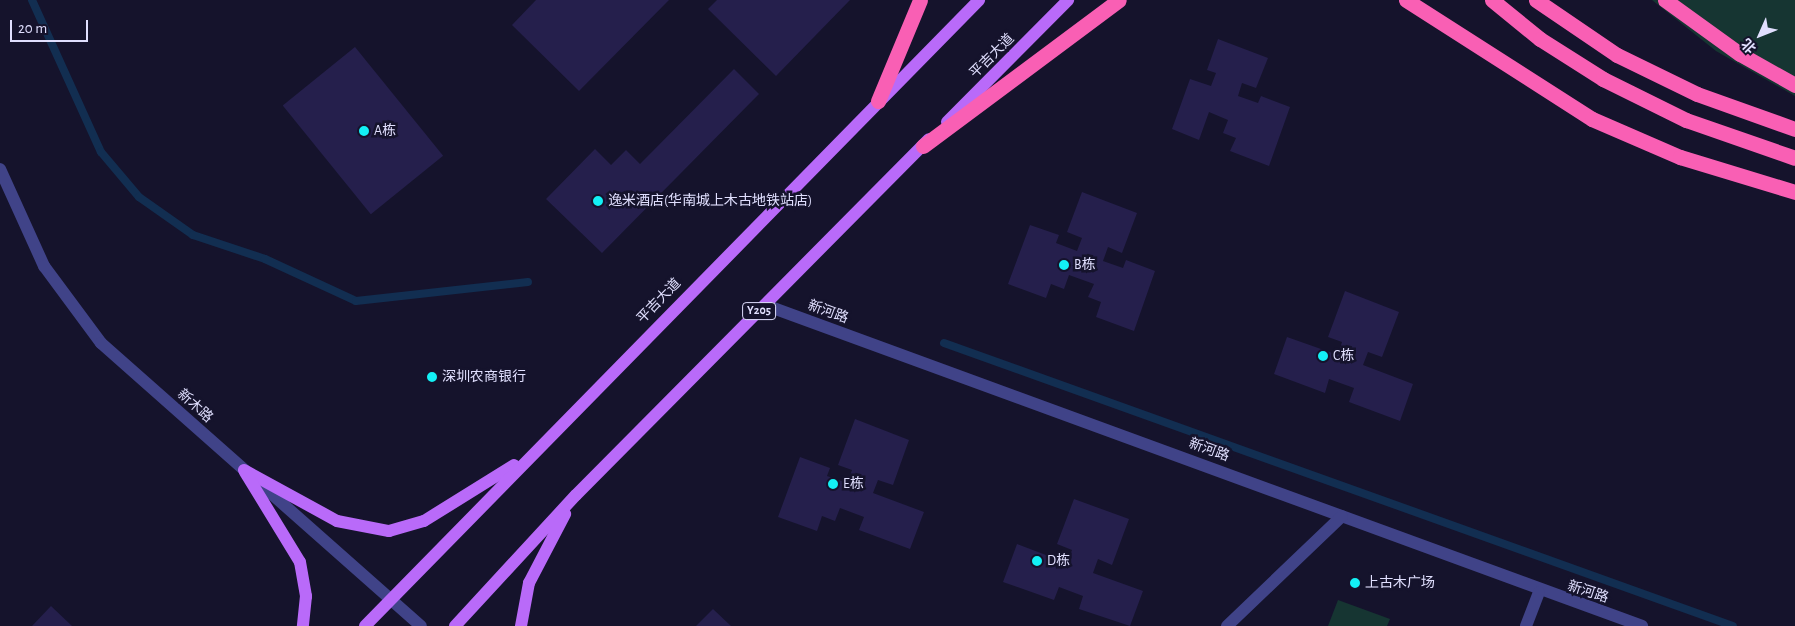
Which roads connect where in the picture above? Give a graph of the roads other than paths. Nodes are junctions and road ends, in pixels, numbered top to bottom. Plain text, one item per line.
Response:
1 (920, 0) edge
2 (979, 0) edge
3 (1068, 0) edge
4 (1119, 0) edge
5 (1406, 0) edge
6 (1492, 0) edge
7 (1536, 0) edge
8 (1665, 0) edge
9 (1795, 85) edge
10 (878, 101) junction
11 (1795, 129) edge
12 (924, 146) junction
13 (1795, 158) edge
14 (0, 169) edge
15 (1795, 192) edge
16 (765, 305) junction
17 (532, 454) junction
18 (244, 470) junction
19 (576, 495) junction
20 (1342, 516) junction
21 (1539, 592) junction
22 (390, 600) junction
23 (303, 626) edge
24 (365, 626) edge
25 (420, 626) edge
26 (454, 626) edge
27 (521, 626) edge
28 (1227, 626) edge
29 (1526, 626) edge
30 (1642, 626) edge

1 - 10 highway
2 - 10 main road, 平吉大道
3 - 12 main road, 平吉大道 / Y205
4 - 12 highway
5 - 15 highway
6 - 13 highway
7 - 11 highway
8 - 9 highway
10 - 17 main road, 平吉大道
12 - 16 main road, 平吉大道 / Y205
14 - 18 street, 新木路
16 - 19 main road, 平吉大道 / Y205
16 - 20 street, 新河路
17 - 18 main road
17 - 22 main road, 平吉大道
18 - 22 street, 新木路
18 - 23 main road
19 - 26 main road, 平吉大道 / Y205
19 - 27 main road
20 - 21 street, 新河路
20 - 28 street
21 - 29 street
21 - 30 street, 新河路
22 - 24 main road, 平吉大道
22 - 25 street, 新木路

